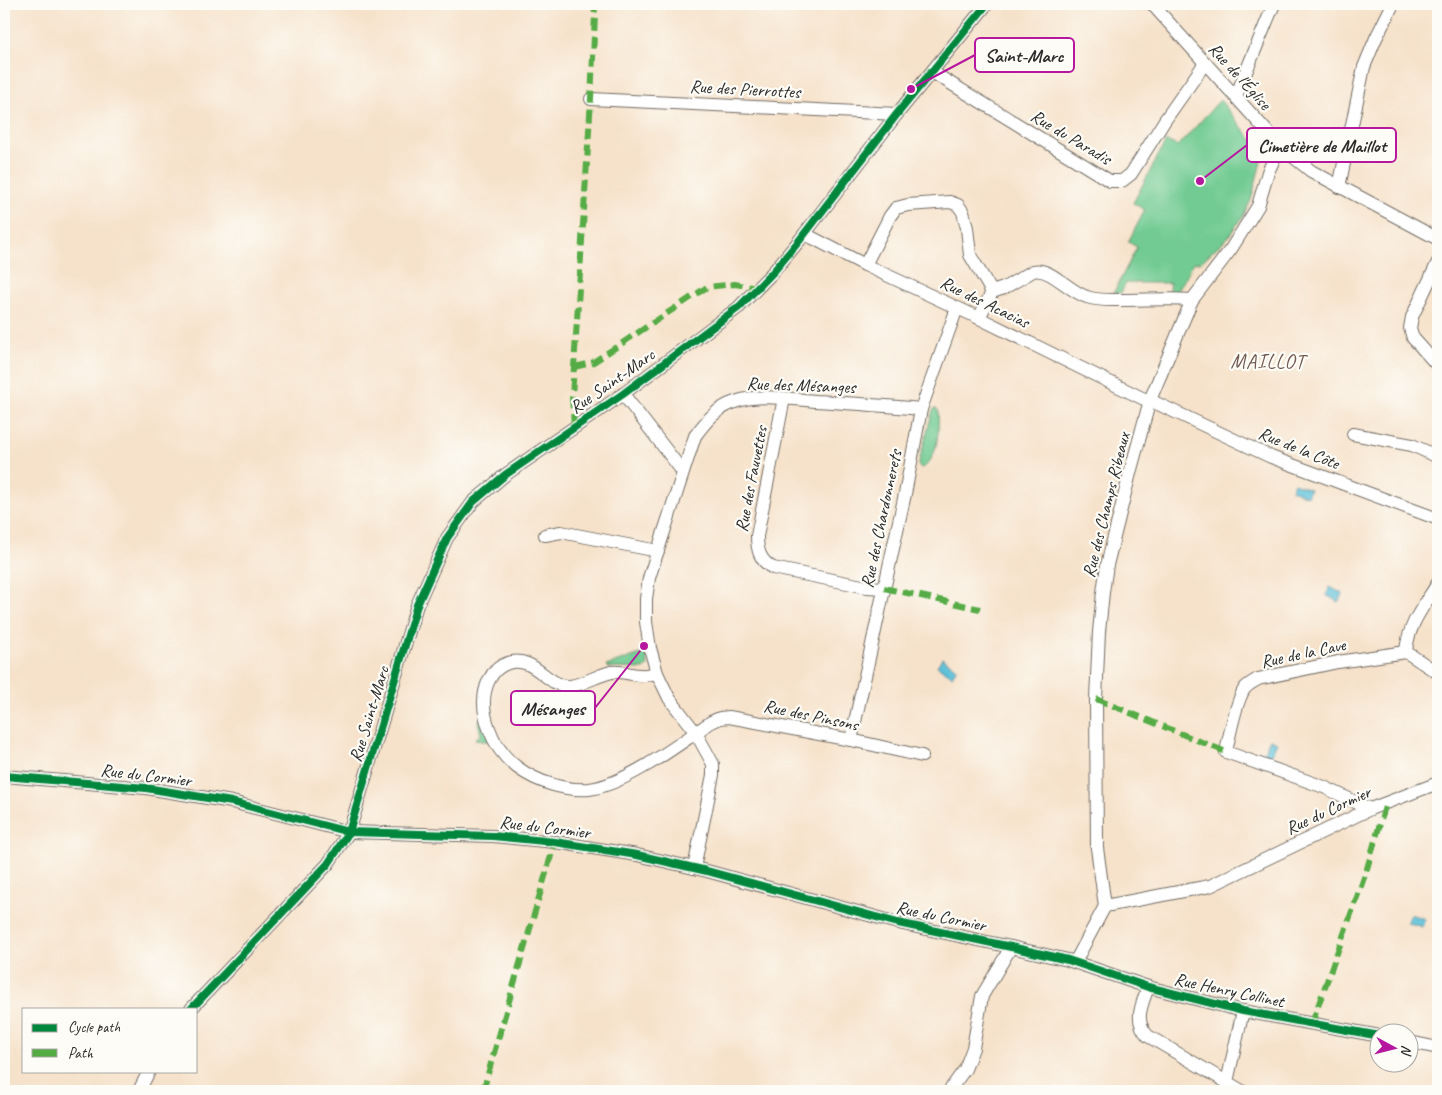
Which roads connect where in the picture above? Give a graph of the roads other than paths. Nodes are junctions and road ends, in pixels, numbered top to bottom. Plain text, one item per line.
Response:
1 (987, 4) edge
2 (1152, 4) edge
3 (1274, 4) edge
4 (1393, 4) edge
5 (1205, 63) junction
6 (932, 72) junction
7 (1236, 96) junction
8 (591, 99) dead end
9 (897, 114) junction
10 (1280, 146) junction
11 (1339, 187) junction
12 (805, 234) junction
13 (1438, 238) edge
14 (1438, 262) edge
15 (865, 265) junction
16 (992, 292) junction
17 (1192, 300) junction
18 (958, 308) junction
19 (979, 318) junction
20 (1438, 366) edge
21 (623, 394) junction
22 (784, 398) junction
23 (1150, 400) junction
24 (921, 409) junction
25 (1353, 434) dead end
26 (1438, 456) edge
27 (683, 472) junction
28 (1438, 519) edge
29 (546, 535) dead end
30 (658, 551) junction
31 (1438, 583) edge
32 (884, 588) junction
33 (1406, 652) junction
34 (657, 673) junction
35 (1438, 673) edge
36 (696, 733) junction
37 (851, 740) junction
38 (922, 756) dead end
39 (4, 776) edge
40 (1438, 783) edge
41 (1370, 809) junction
42 (349, 832) junction
43 (694, 868) junction
44 (1105, 906) junction
45 (1011, 947) junction
46 (1075, 962) junction
47 (1148, 987) junction
48 (192, 1008) edge
49 (1243, 1011) junction
50 (1370, 1034) edge
51 (1420, 1044) edge
52 (1438, 1048) edge
53 (148, 1072) edge
54 (1227, 1082) junction
55 (139, 1091) edge
56 (949, 1091) edge
57 (1242, 1091) edge

1 - 6 street, Rue Saint-Marc
2 - 5 street, Rue de l'Église
3 - 7 street
4 - 11 street
5 - 6 street, Rue du Paradis
5 - 7 street, Rue de l'Église
6 - 9 street, Rue Saint-Marc
7 - 10 street, Rue de l'Église
8 - 9 street, Rue des Pierrottes
9 - 12 street, Rue Saint-Marc
10 - 11 street, Rue de l'Église
10 - 17 street, Rue des Champs Ribeaux
11 - 13 street, Rue de l'Église
12 - 15 street, Rue des Acacias
12 - 21 street, Rue Saint-Marc
14 - 20 street
15 - 16 street
15 - 18 street, Rue des Acacias
16 - 17 street
16 - 19 street
17 - 23 street, Rue des Champs Ribeaux
18 - 19 street, Rue des Acacias
18 - 24 street, Rue des Chardonnerets
19 - 23 street, Rue des Acacias
21 - 27 street
21 - 42 street, Rue Saint-Marc
22 - 24 street, Rue des Mésanges
22 - 27 street, Rue des Mésanges
22 - 32 street, Rue des Fauvettes
23 - 28 street, Rue de la Côte
23 - 44 street, Rue des Champs Ribeaux
24 - 32 street, Rue des Chardonnerets
25 - 26 street
27 - 30 street, Rue des Mésanges
29 - 30 street
30 - 34 street, Rue des Mésanges
31 - 33 street
32 - 37 street, Rue des Chardonnerets
33 - 35 street
33 - 41 street, Rue de la Cave
34 - 36 street, Rue des Mésanges
34 - 36 street, Rue des Pinsons
36 - 37 street, Rue des Pinsons
36 - 43 street, Rue des Mésanges
37 - 38 street, Rue des Pinsons
39 - 42 street, Rue du Cormier
40 - 41 street, Rue du Cormier
41 - 44 street, Rue du Cormier
42 - 43 street, Rue du Cormier
42 - 48 street, Rue Saint-Marc
43 - 45 street, Rue du Cormier
44 - 46 street
45 - 46 street, Rue du Cormier
45 - 56 street
46 - 47 street, Rue Henry Collinet
47 - 49 street, Rue Henry Collinet
47 - 54 street
49 - 50 street, Rue Henry Collinet
49 - 54 street
51 - 52 street
53 - 55 street
54 - 57 street

